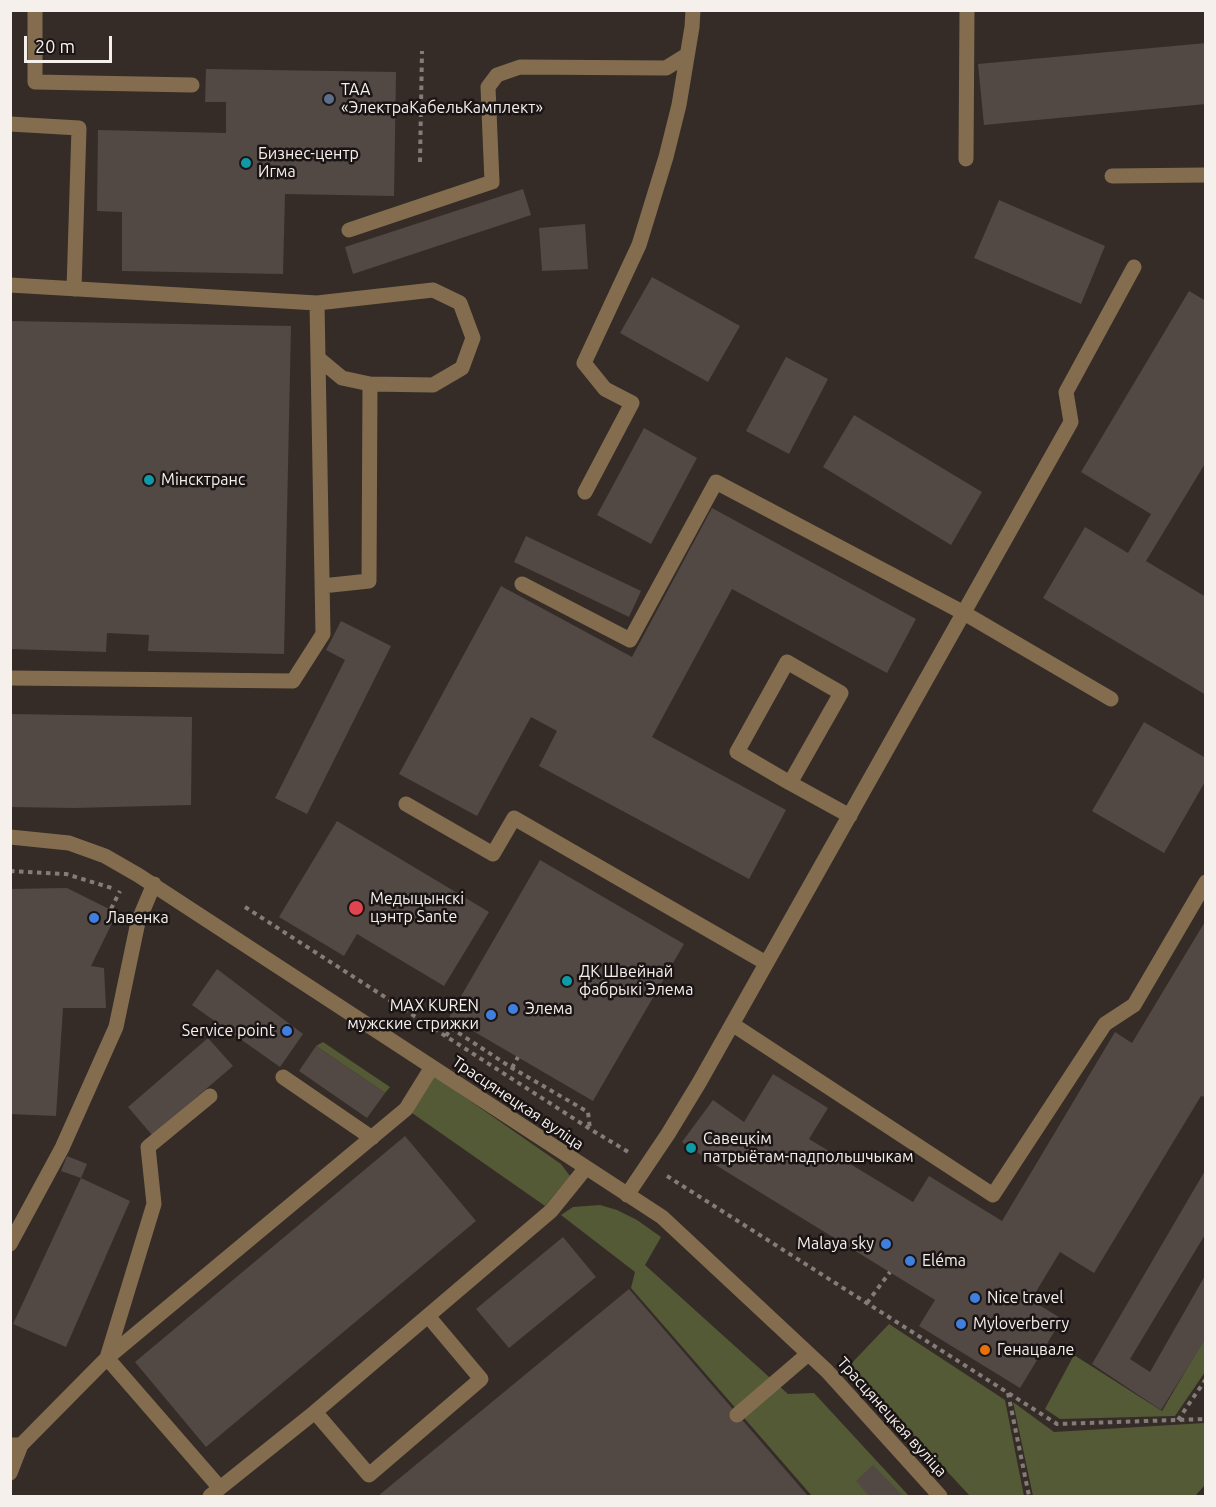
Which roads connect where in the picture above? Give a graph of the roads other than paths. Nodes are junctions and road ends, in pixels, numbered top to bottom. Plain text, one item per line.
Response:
1 (35, 10) edge
2 (693, 10) edge
3 (967, 10) edge
4 (687, 55) junction
5 (192, 85) dead end
6 (10, 124) edge
7 (966, 159) dead end
8 (1206, 175) edge
9 (1112, 176) dead end
10 (350, 230) dead end
11 (1134, 267) dead end
12 (10, 285) edge
13 (74, 289) junction
14 (317, 303) junction
15 (318, 358) junction
16 (370, 384) junction
17 (585, 492) dead end
18 (522, 584) dead end
19 (322, 586) junction
20 (964, 613) junction
21 (10, 678) edge
22 (1111, 699) dead end
23 (790, 783) junction
24 (406, 804) dead end
25 (850, 816) junction
26 (10, 837) edge
27 (1206, 882) edge
28 (154, 884) junction
29 (766, 963) junction
30 (732, 1024) junction
31 (432, 1067) junction
32 (284, 1077) dead end
33 (210, 1096) dead end
34 (372, 1138) junction
35 (585, 1169) junction
36 (627, 1195) junction
37 (10, 1244) edge
38 (428, 1316) junction
39 (808, 1354) junction
40 (107, 1359) junction
41 (315, 1412) junction
42 (737, 1415) dead end
43 (16, 1445) edge
44 (10, 1473) edge
45 (215, 1492) edge
46 (940, 1497) edge

1 - 5 street
2 - 4 street
3 - 7 street
4 - 10 street
4 - 17 street
6 - 13 street
8 - 9 street
11 - 20 street
12 - 13 street
13 - 14 street
14 - 15 street
14 - 16 street
15 - 16 street
15 - 19 street
16 - 19 street
18 - 20 street
19 - 21 street
20 - 22 street
20 - 25 street
23 - 23 street
23 - 25 street
24 - 29 street
25 - 29 street
26 - 28 street, Трасцянецкая вуліца
27 - 30 street
28 - 31 street, Трасцянецкая вуліца
28 - 37 street
29 - 30 street
30 - 36 street
31 - 34 street
31 - 35 street, Трасцянецкая вуліца
32 - 34 street
33 - 40 street
34 - 40 street
35 - 36 street, Трасцянецкая вуліца
35 - 38 street
36 - 39 street, Трасцянецкая вуліца
38 - 41 street
38 - 41 street
39 - 42 street
39 - 46 street, Трасцянецкая вуліца
40 - 43 street
40 - 45 street
41 - 45 street
43 - 44 street

